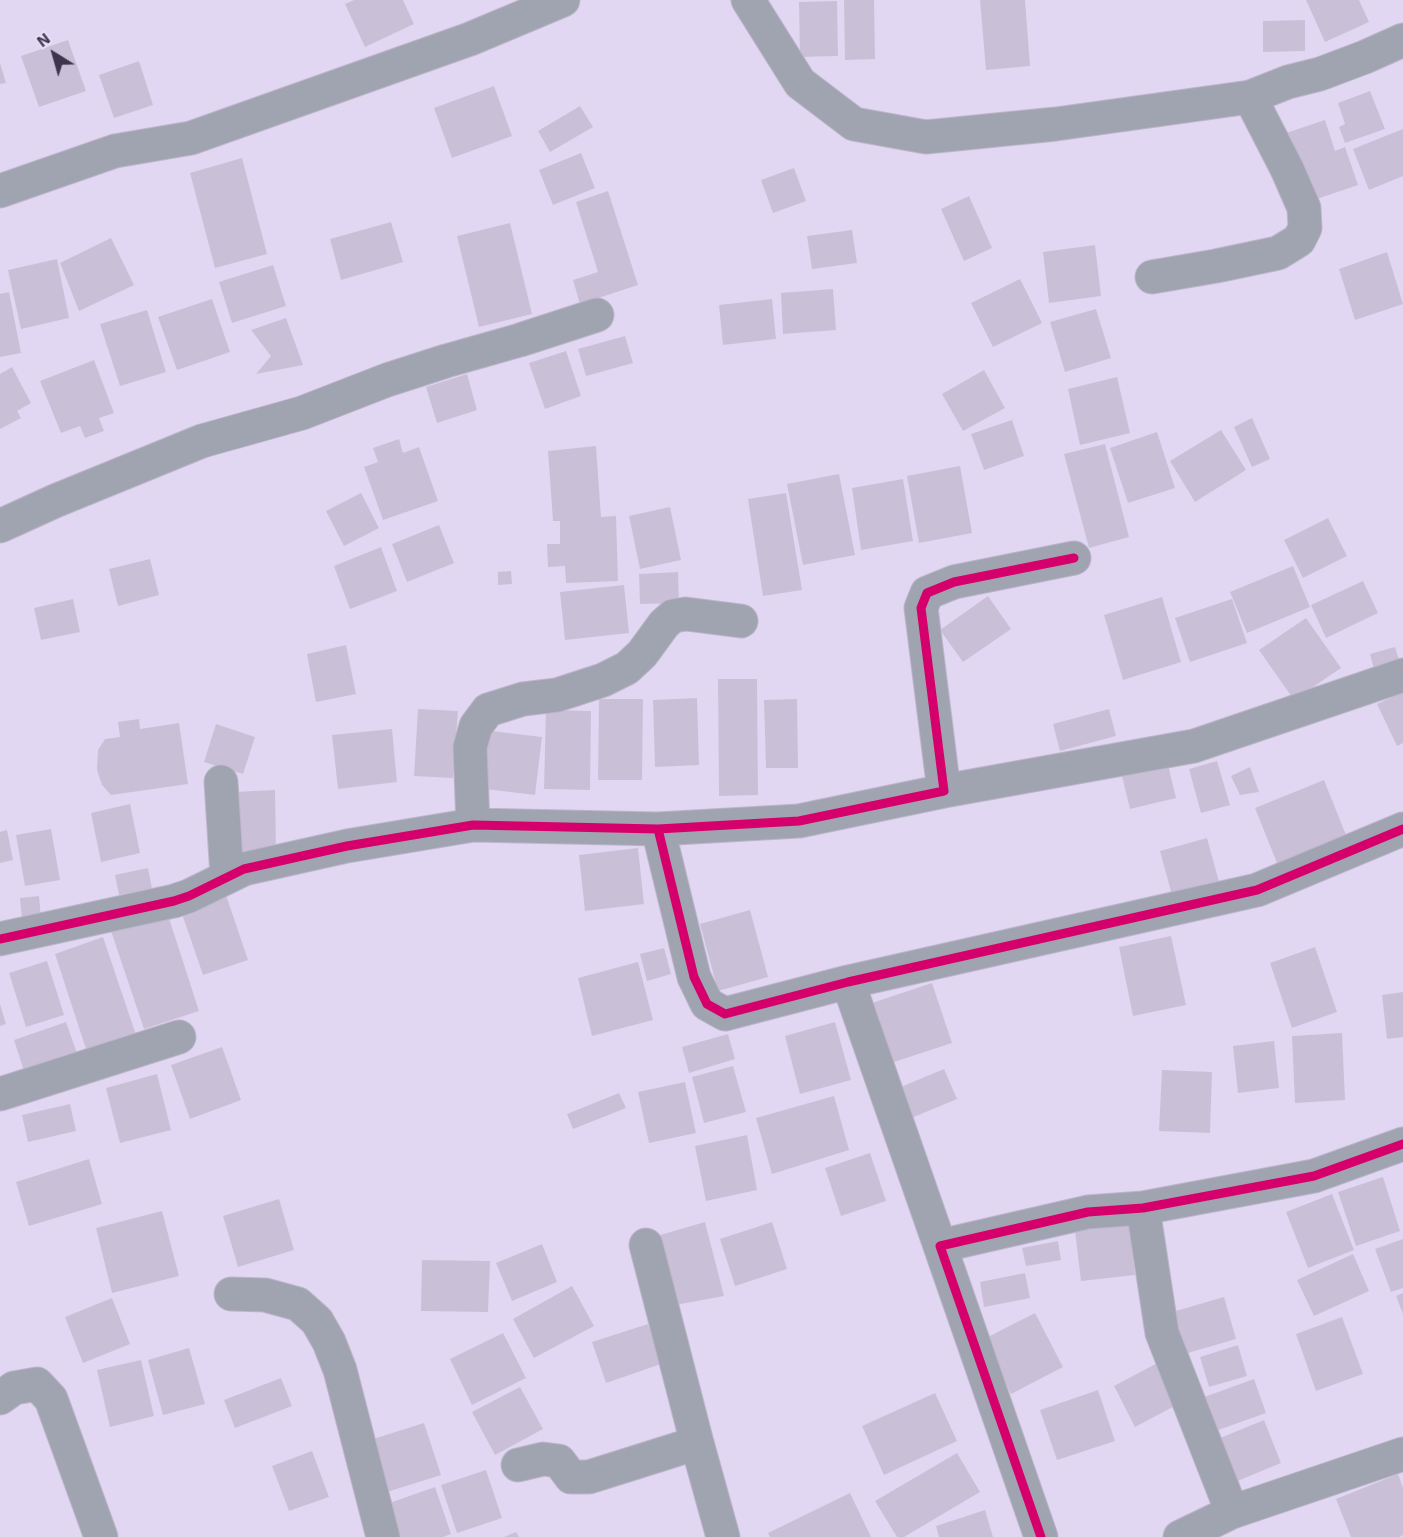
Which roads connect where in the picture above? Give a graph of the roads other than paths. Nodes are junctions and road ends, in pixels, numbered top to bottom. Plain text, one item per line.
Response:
1 (563, 0) edge
2 (748, 0) edge
3 (1399, 50) edge
4 (1250, 97) junction
5 (0, 191) edge
6 (1152, 277) dead end
7 (597, 315) dead end
8 (0, 526) edge
9 (1074, 558) dead end
10 (741, 621) dead end
11 (1403, 675) edge
12 (221, 782) dead end
13 (944, 791) junction
14 (473, 825) junction
15 (658, 829) junction
16 (1403, 829) edge
17 (227, 876) junction
18 (0, 939) edge
19 (848, 981) junction
20 (179, 1037) dead end
21 (0, 1094) edge
22 (1403, 1144) edge
23 (1143, 1208) junction
24 (646, 1245) dead end
25 (940, 1246) junction
26 (231, 1293) dead end
27 (0, 1398) edge
28 (697, 1443) junction
29 (1403, 1454) edge
30 (518, 1465) dead end
31 (1232, 1512) junction
32 (101, 1537) edge
33 (383, 1537) edge
34 (723, 1537) edge
35 (1041, 1537) edge
36 (1180, 1537) edge

1 - 5 street
2 - 4 street
3 - 4 street
4 - 6 street
7 - 8 street
9 - 13 street
10 - 14 street
11 - 13 street
12 - 17 street
13 - 15 street
14 - 15 street
14 - 17 street
15 - 19 street
16 - 19 street
17 - 18 street
19 - 25 street
20 - 21 street
22 - 23 street
23 - 25 street
23 - 31 street
24 - 28 street
25 - 35 street
26 - 33 street
27 - 32 street
28 - 30 street
28 - 34 street
29 - 31 street
31 - 36 street

